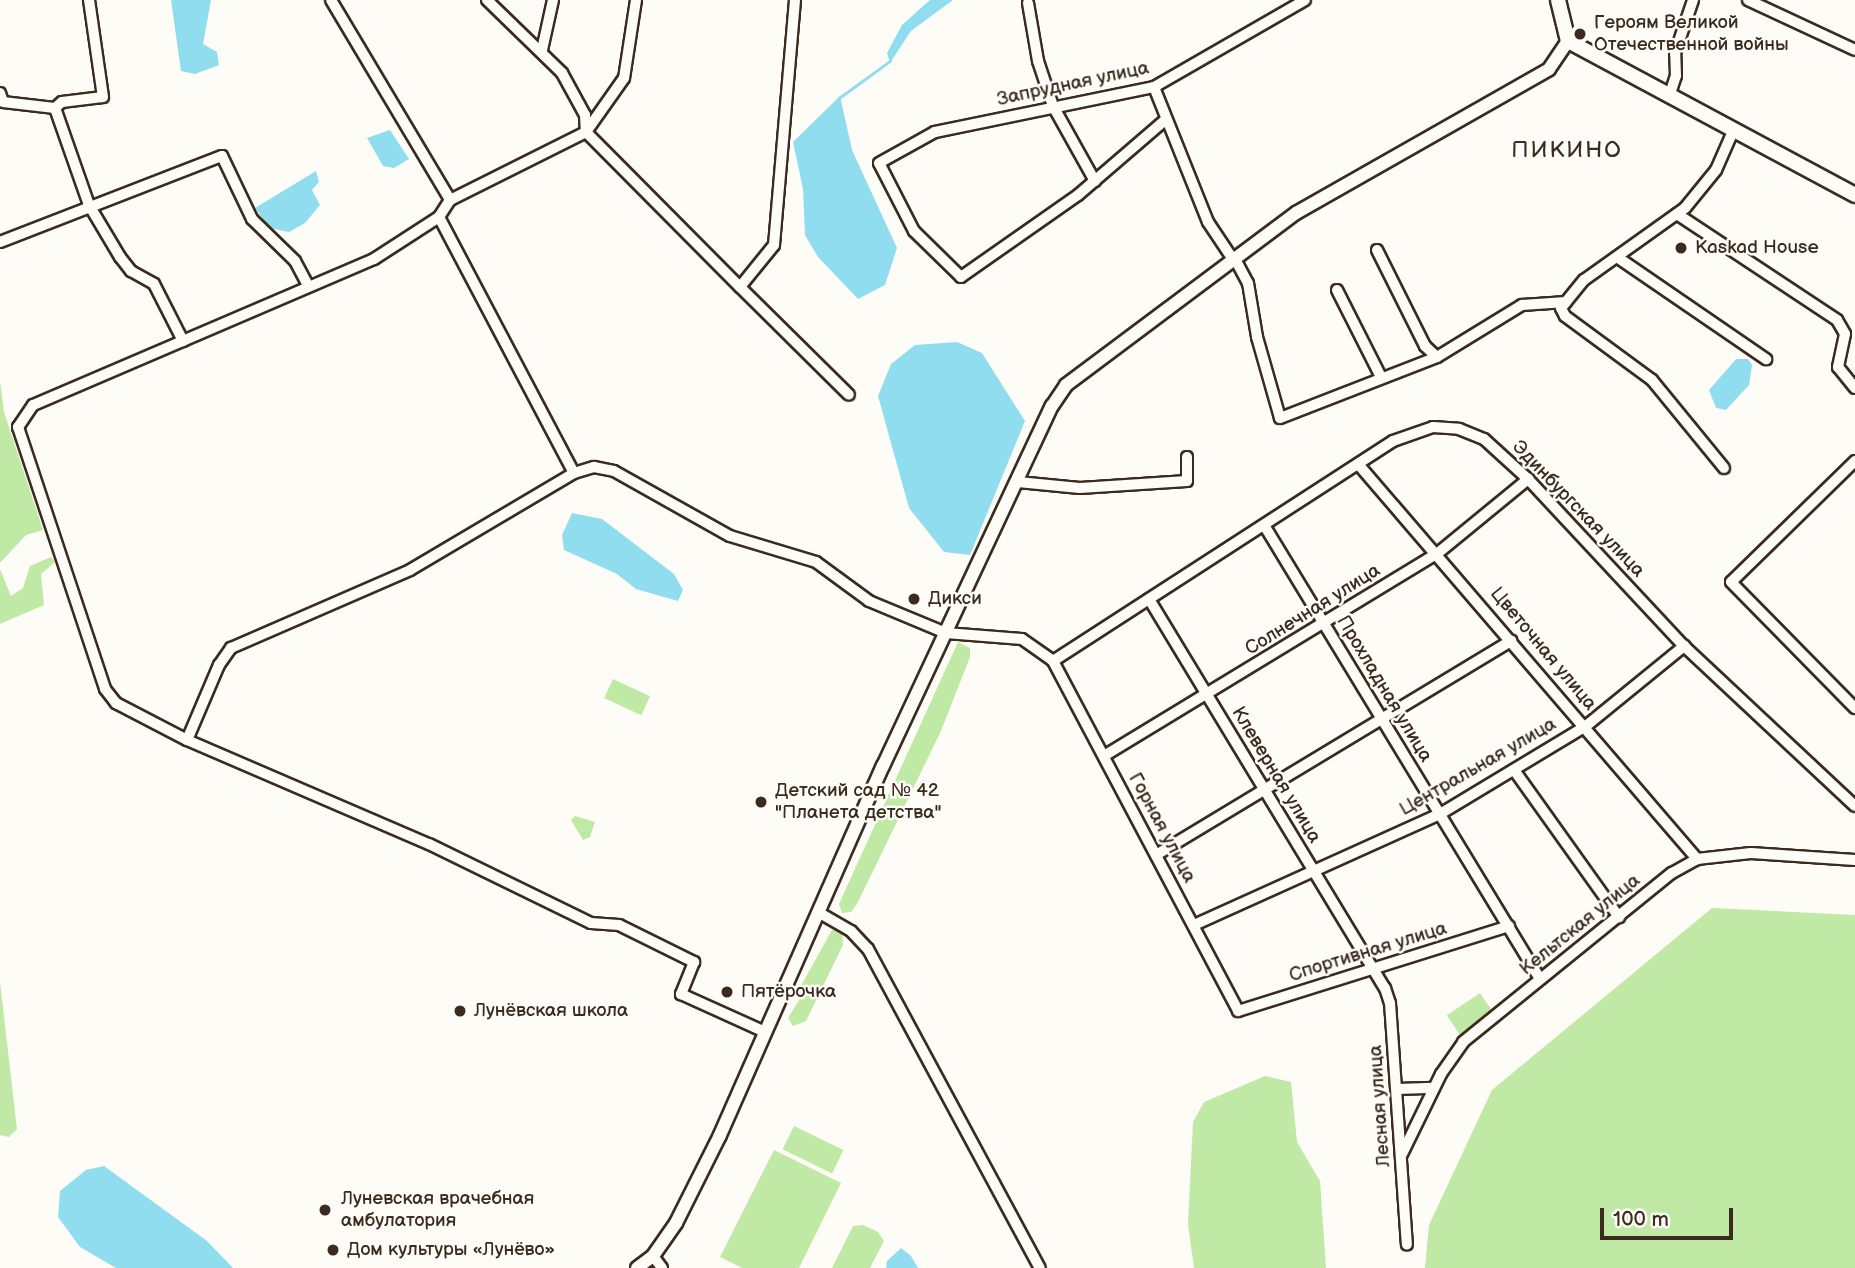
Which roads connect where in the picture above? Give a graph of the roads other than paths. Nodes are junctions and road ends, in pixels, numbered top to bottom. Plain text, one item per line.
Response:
1 (89, 0) edge
2 (331, 0) edge
3 (486, 0) edge
4 (553, 0) edge
5 (636, 0) edge
6 (795, 0) edge
7 (1305, 0) edge
8 (1558, 0) edge
9 (1693, 0) edge
10 (1748, 0) edge
11 (1028, 3) dead end
12 (1568, 41) junction
13 (542, 50) junction
14 (1855, 50) edge
15 (1154, 87) junction
16 (0, 93) edge
17 (1669, 97) junction
18 (1053, 106) junction
19 (55, 107) junction
20 (1164, 121) junction
21 (1734, 129) junction
22 (586, 132) junction
23 (1095, 181) junction
24 (1855, 194) edge
25 (450, 200) junction
26 (89, 205) junction
27 (1677, 214) junction
28 (439, 217) junction
29 (0, 242) edge
30 (1377, 250) dead end
31 (1617, 257) junction
32 (1233, 258) junction
33 (307, 284) junction
34 (740, 286) junction
35 (1336, 290) dead end
36 (1566, 302) junction
37 (183, 341) junction
38 (1437, 357) junction
39 (1766, 359) dead end
40 (1381, 377) junction
41 (1855, 388) edge
42 (849, 395) dead end
43 (1187, 457) dead end
44 (1855, 461) edge
45 (1358, 464) junction
46 (1724, 468) dead end
47 (574, 473) junction
48 (1528, 479) junction
49 (1018, 482) junction
50 (1264, 525) junction
51 (1438, 553) junction
52 (1149, 599) junction
53 (1325, 624) junction
54 (946, 633) junction
55 (1511, 641) junction
56 (1684, 646) junction
57 (1053, 661) junction
58 (1207, 695) junction
59 (1855, 708) edge
60 (1382, 719) junction
61 (1586, 726) junction
62 (187, 740) junction
63 (1104, 756) junction
64 (1514, 770) junction
65 (1264, 790) junction
66 (1855, 806) edge
67 (1440, 814) junction
68 (1156, 855) junction
69 (1697, 859) junction
70 (1855, 860) edge
71 (1314, 871) junction
72 (818, 912) junction
73 (1619, 916) junction
74 (1194, 925) junction
75 (1509, 926) junction
76 (1373, 969) junction
77 (1540, 979) junction
78 (1238, 1011) joint
79 (765, 1032) junction
80 (1434, 1088) junction
81 (1397, 1089) junction
82 (1402, 1154) junction
83 (1407, 1244) dead end
84 (653, 1256) junction
85 (637, 1268) edge
86 (662, 1268) edge
87 (1040, 1268) edge

1 - 19 street
2 - 25 street
3 - 13 street
4 - 13 street
5 - 22 street
6 - 34 street
7 - 15 street, Запрудная улица
8 - 12 main road
9 - 17 street
10 - 14 street
11 - 18 street
12 - 17 main road
12 - 32 street
13 - 22 street
15 - 18 street, Запрудная улица
15 - 20 street
16 - 19 street
17 - 21 main road
18 - 23 street
18 - 23 street, Запрудная улица
19 - 26 street
20 - 23 street
20 - 32 street
21 - 24 main road
21 - 27 street
22 - 25 street
22 - 34 street
25 - 28 street
26 - 29 street
26 - 33 street
26 - 37 street
27 - 31 street
27 - 41 street
28 - 33 street
28 - 47 street
30 - 38 street
31 - 36 street
31 - 39 street
32 - 40 street
32 - 49 street
33 - 37 street
34 - 42 street
35 - 40 street
36 - 38 street
36 - 46 street
37 - 62 street
38 - 40 street
43 - 49 street
44 - 59 street
45 - 48 street, Эдинбургская улица
45 - 50 street, Эдинбургская улица
45 - 51 street, Цветочная улица
47 - 54 street
47 - 62 street
48 - 51 street, Солнечная улица
48 - 56 street, Эдинбургская улица
49 - 54 street
50 - 52 street, Эдинбургская улица
50 - 53 street, Прохладная улица
51 - 53 street, Солнечная улица
51 - 55 street, Цветочная улица
52 - 57 street, Эдинбургская улица
52 - 58 street, Клеверная улица
53 - 58 street, Солнечная улица
53 - 60 street, Прохладная улица
54 - 57 street
54 - 72 street
55 - 60 street
55 - 61 street, Цветочная улица
56 - 61 street, Центральная улица
56 - 66 street, Эдинбургская улица
57 - 63 street, Горная улица
58 - 63 street, Солнечная улица
58 - 65 street, Клеверная улица
60 - 65 street
60 - 67 street, Прохладная улица
61 - 64 street, Центральная улица
61 - 69 street, Цветочная улица
62 - 79 street
63 - 68 street, Горная улица
64 - 67 street, Центральная улица
64 - 73 street
65 - 68 street
65 - 71 street, Клеверная улица
67 - 71 street, Центральная улица
67 - 75 street, Прохладная улица
68 - 74 street, Горная улица
69 - 70 street, Кельтская улица
69 - 73 street, Кельтская улица
71 - 74 street, Центральная улица
71 - 76 street, Клеверная улица
72 - 79 street
72 - 87 street
73 - 77 street, Кельтская улица
74 - 78 street, Горная улица
75 - 76 street, Спортивная улица
75 - 77 street, Прохладная улица
76 - 78 street, Спортивная улица
76 - 81 street, Лесная улица
77 - 80 street, Кельтская улица
79 - 84 street
80 - 81 street
80 - 82 street, Кельтская улица
81 - 82 street, Лесная улица
82 - 83 street, Лесная улица
84 - 85 street
84 - 86 street

